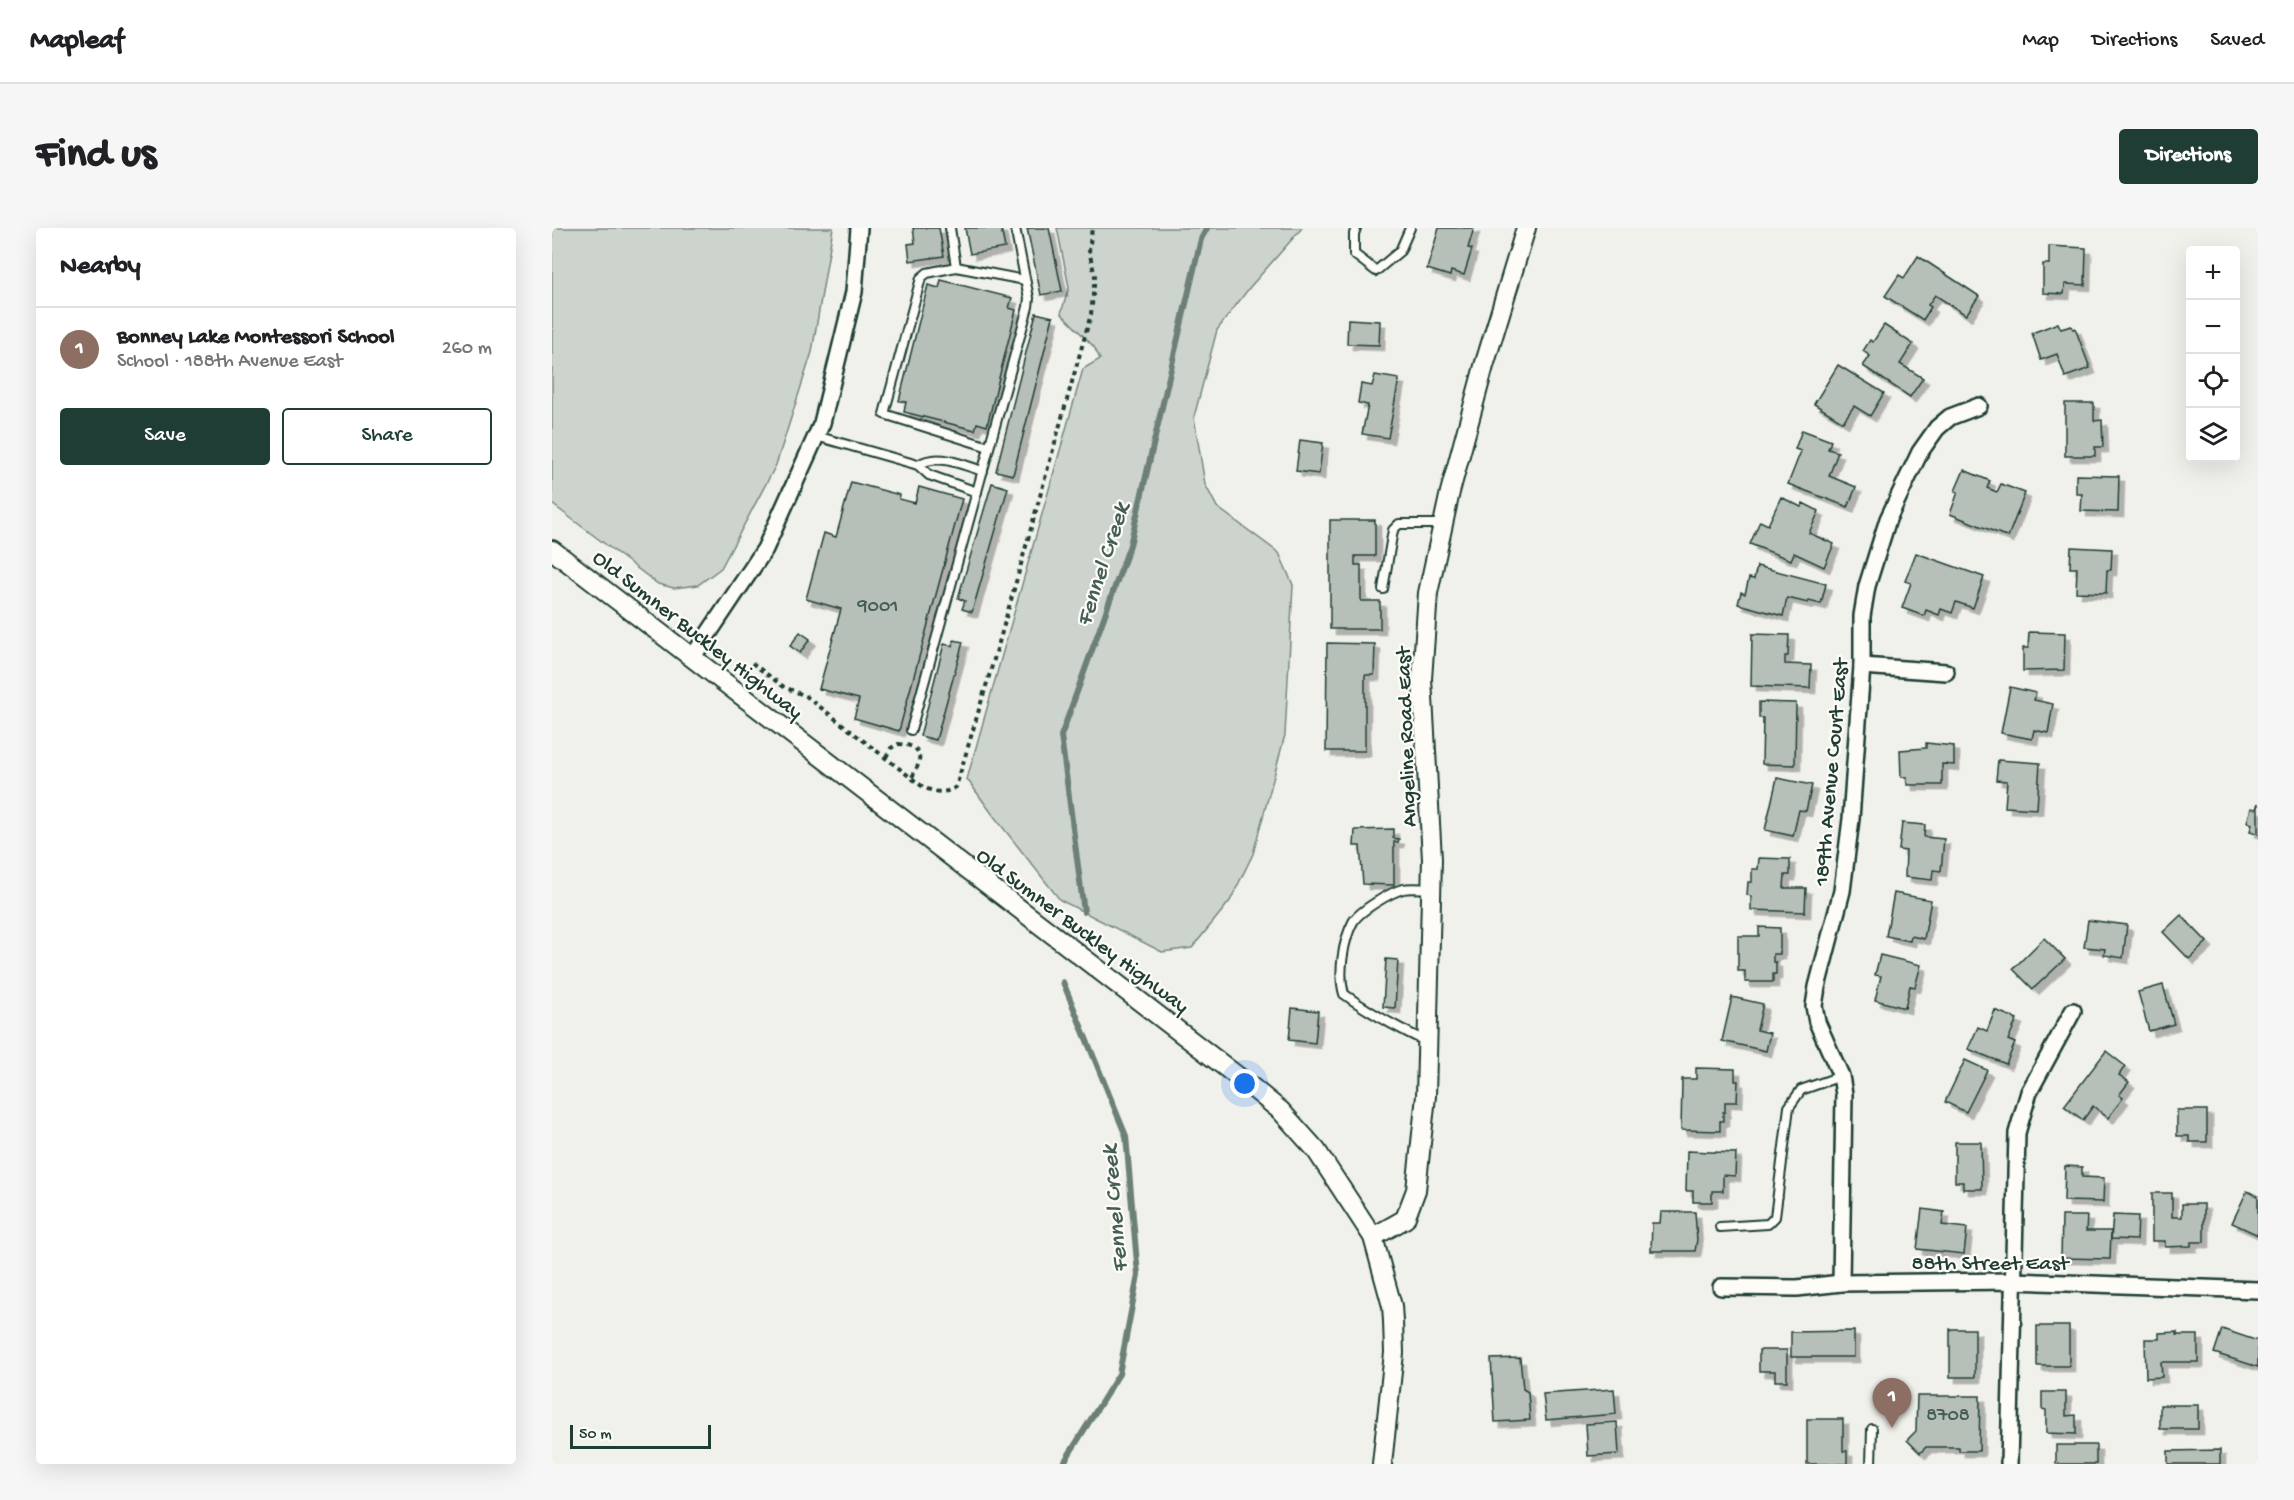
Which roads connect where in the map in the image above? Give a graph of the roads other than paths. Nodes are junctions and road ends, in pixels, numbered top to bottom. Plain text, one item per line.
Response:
1 (859, 228) edge
2 (950, 228) edge
3 (1015, 228) edge
4 (1356, 228) edge
5 (1410, 228) edge
6 (1526, 228) edge
7 (956, 267) junction
8 (1025, 280) junction
9 (1979, 406) dead end
10 (816, 436) junction
11 (990, 447) junction
12 (918, 465) junction
13 (983, 471) junction
14 (977, 492) junction
15 (1443, 524) junction
16 (552, 550) edge
17 (1383, 589) dead end
18 (692, 658) junction
19 (1862, 666) junction
20 (1946, 672) dead end
21 (911, 730) dead end
22 (1431, 889) junction
23 (2073, 1011) dead end
24 (1429, 1042) junction
25 (1840, 1076) junction
26 (1720, 1227) dead end
27 (1373, 1237) junction
28 (2013, 1281) junction
29 (1841, 1283) junction
30 (1721, 1287) dead end
31 (2258, 1290) edge
32 (1872, 1429) dead end
33 (1382, 1464) edge
34 (1871, 1464) edge
35 (2008, 1464) edge

1 - 10 street
2 - 7 lane
3 - 8 lane
4 - 5 lane
6 - 15 street, Angeline Road East
7 - 8 lane
7 - 11 lane
8 - 11 lane
9 - 19 street, 189th Avenue Court East
10 - 12 lane
10 - 18 street
11 - 13 lane
12 - 13 lane
12 - 14 lane
13 - 14 lane
14 - 21 lane
15 - 17 lane
15 - 22 street, Angeline Road East
16 - 18 street, Old Sumner Buckley Highway
18 - 27 street, Old Sumner Buckley Highway
19 - 20 street
19 - 25 street, 189th Avenue Court East
22 - 24 street, Angeline Road East
22 - 24 lane
23 - 28 street
24 - 27 street, Angeline Road East
25 - 26 lane
25 - 29 street, 189th Avenue Court East
27 - 33 street, Old Sumner Buckley Highway
28 - 29 street, 88th Street East
28 - 31 street, 88th Street East
28 - 35 street
29 - 30 street, 88th Street East
32 - 34 lane

